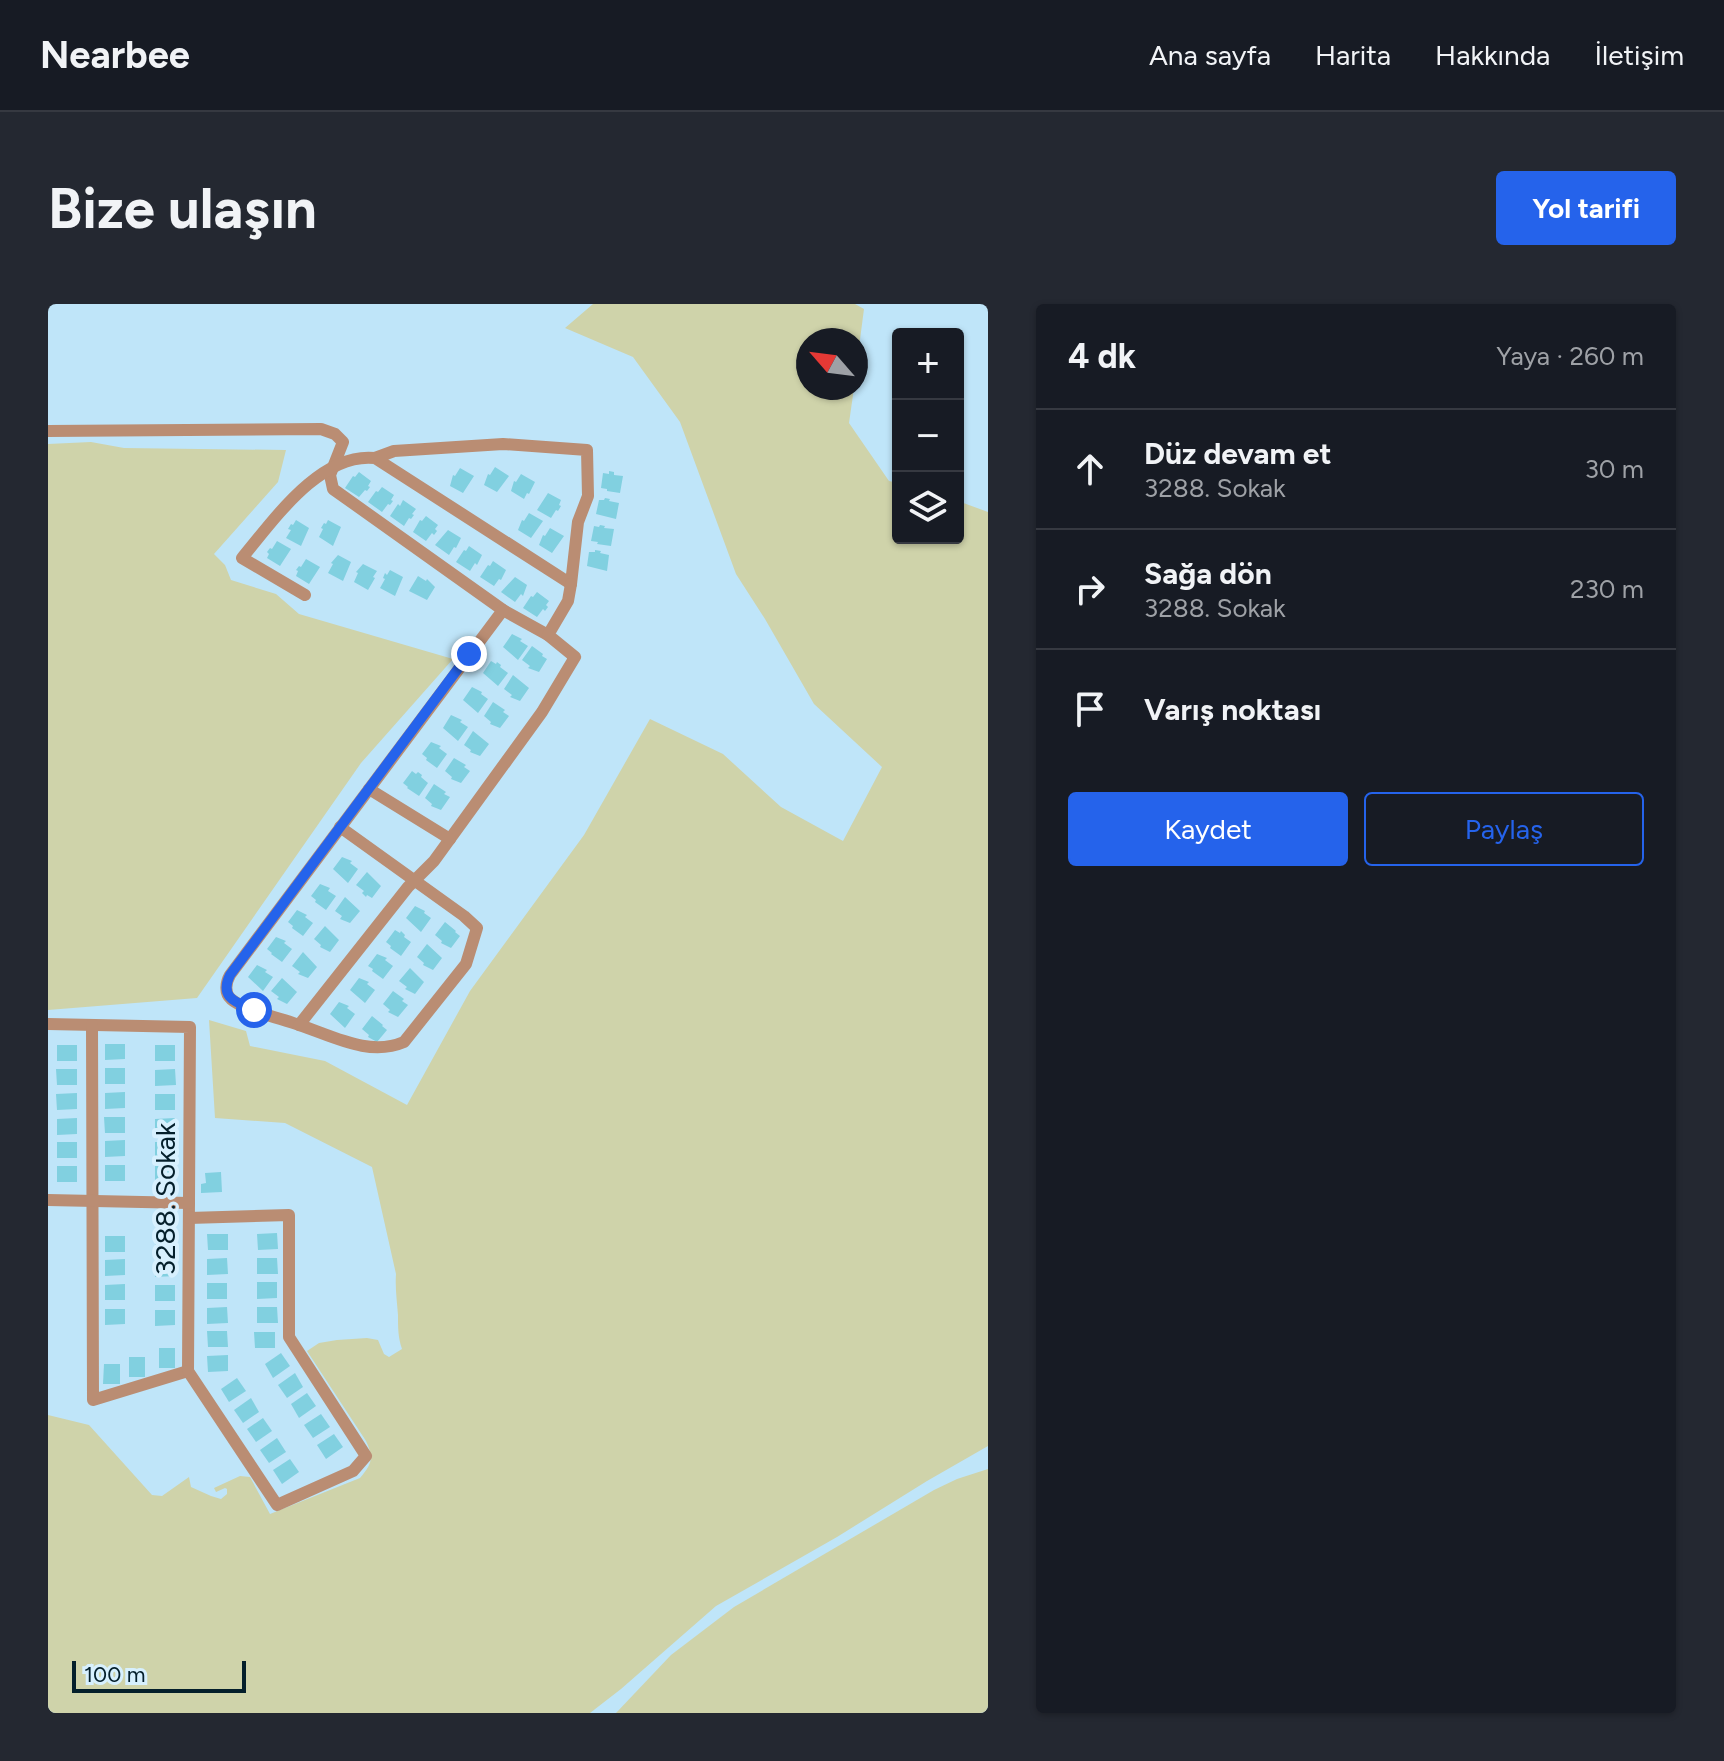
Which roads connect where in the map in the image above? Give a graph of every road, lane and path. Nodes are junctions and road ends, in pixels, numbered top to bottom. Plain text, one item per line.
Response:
1 (48, 431) edge
2 (375, 458) junction
3 (335, 464) junction
4 (571, 584) junction
5 (305, 595) dead end
6 (503, 610) junction
7 (548, 635) junction
8 (369, 789) junction
9 (340, 827) junction
10 (450, 839) junction
11 (415, 881) junction
12 (48, 1024) edge
13 (92, 1025) junction
14 (299, 1025) junction
15 (48, 1200) edge
16 (93, 1201) junction
17 (189, 1203) junction
18 (189, 1218) junction
19 (188, 1371) junction

1 - 3 street
2 - 3 street
2 - 4 street
2 - 4 street
3 - 5 street
3 - 6 street
4 - 7 street
6 - 7 street
6 - 8 street
7 - 10 street
8 - 9 street
8 - 10 street
9 - 11 street
9 - 14 street
10 - 11 street
11 - 14 street
11 - 14 street
12 - 13 street
13 - 16 street
13 - 17 street, 3288. Sokak
15 - 16 street
16 - 17 street
16 - 19 street
17 - 18 street, 3288. Sokak
18 - 19 street, 3288. Sokak
18 - 19 street

